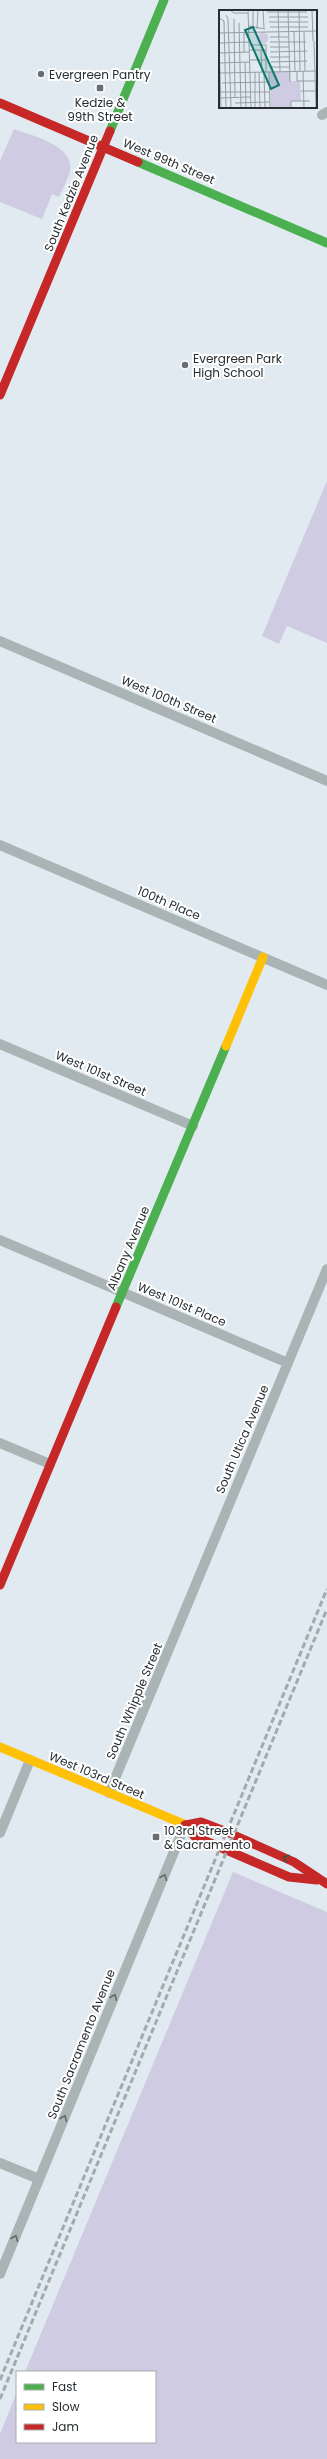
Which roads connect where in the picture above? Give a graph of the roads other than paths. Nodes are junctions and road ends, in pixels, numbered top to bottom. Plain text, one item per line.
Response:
1 (164, 0) edge
2 (0, 103) edge
3 (103, 146) junction
4 (327, 243) edge
5 (0, 396) edge
6 (0, 641) edge
7 (327, 781) edge
8 (0, 845) edge
9 (263, 957) junction
10 (327, 984) edge
11 (0, 1044) edge
12 (193, 1126) junction
13 (0, 1240) edge
14 (327, 1268) edge
15 (122, 1293) junction
16 (288, 1363) junction
17 (0, 1443) edge
18 (50, 1464) junction
19 (0, 1585) edge
20 (182, 1618) joint
21 (0, 1748) edge
22 (30, 1760) junction
23 (109, 1793) junction
24 (185, 1824) junction
25 (0, 1833) edge
26 (318, 1880) junction
27 (327, 1884) edge
28 (0, 2163) edge
29 (39, 2179) junction
30 (0, 2274) edge

1 - 3 street, South Kedzie Avenue
2 - 3 street, West 99th Street
3 - 4 street, West 99th Street
3 - 5 street, South Kedzie Avenue
6 - 7 street, West 100th Street
8 - 9 street, 100th Place
9 - 10 street, 100th Place
9 - 12 street, Albany Avenue
11 - 12 street, West 101st Street
12 - 15 street, Albany Avenue
13 - 15 street, West 101st Place
14 - 16 street, South Utica Avenue
15 - 16 street, West 101st Place
15 - 18 street, Albany Avenue
16 - 20 street, South Utica Avenue
17 - 18 street
18 - 19 street, Albany Avenue
20 - 23 street, South Whipple Street
21 - 22 street, West 103rd Street
22 - 23 street, West 103rd Street
22 - 25 street
23 - 24 street, West 103rd Street
24 - 26 street, West 103rd Street
26 -> 24 street, West 103rd Street
29 -> 24 street, South Sacramento Avenue
26 - 27 street, West 103rd Street
28 - 29 street
30 -> 29 street, South Sacramento Avenue

